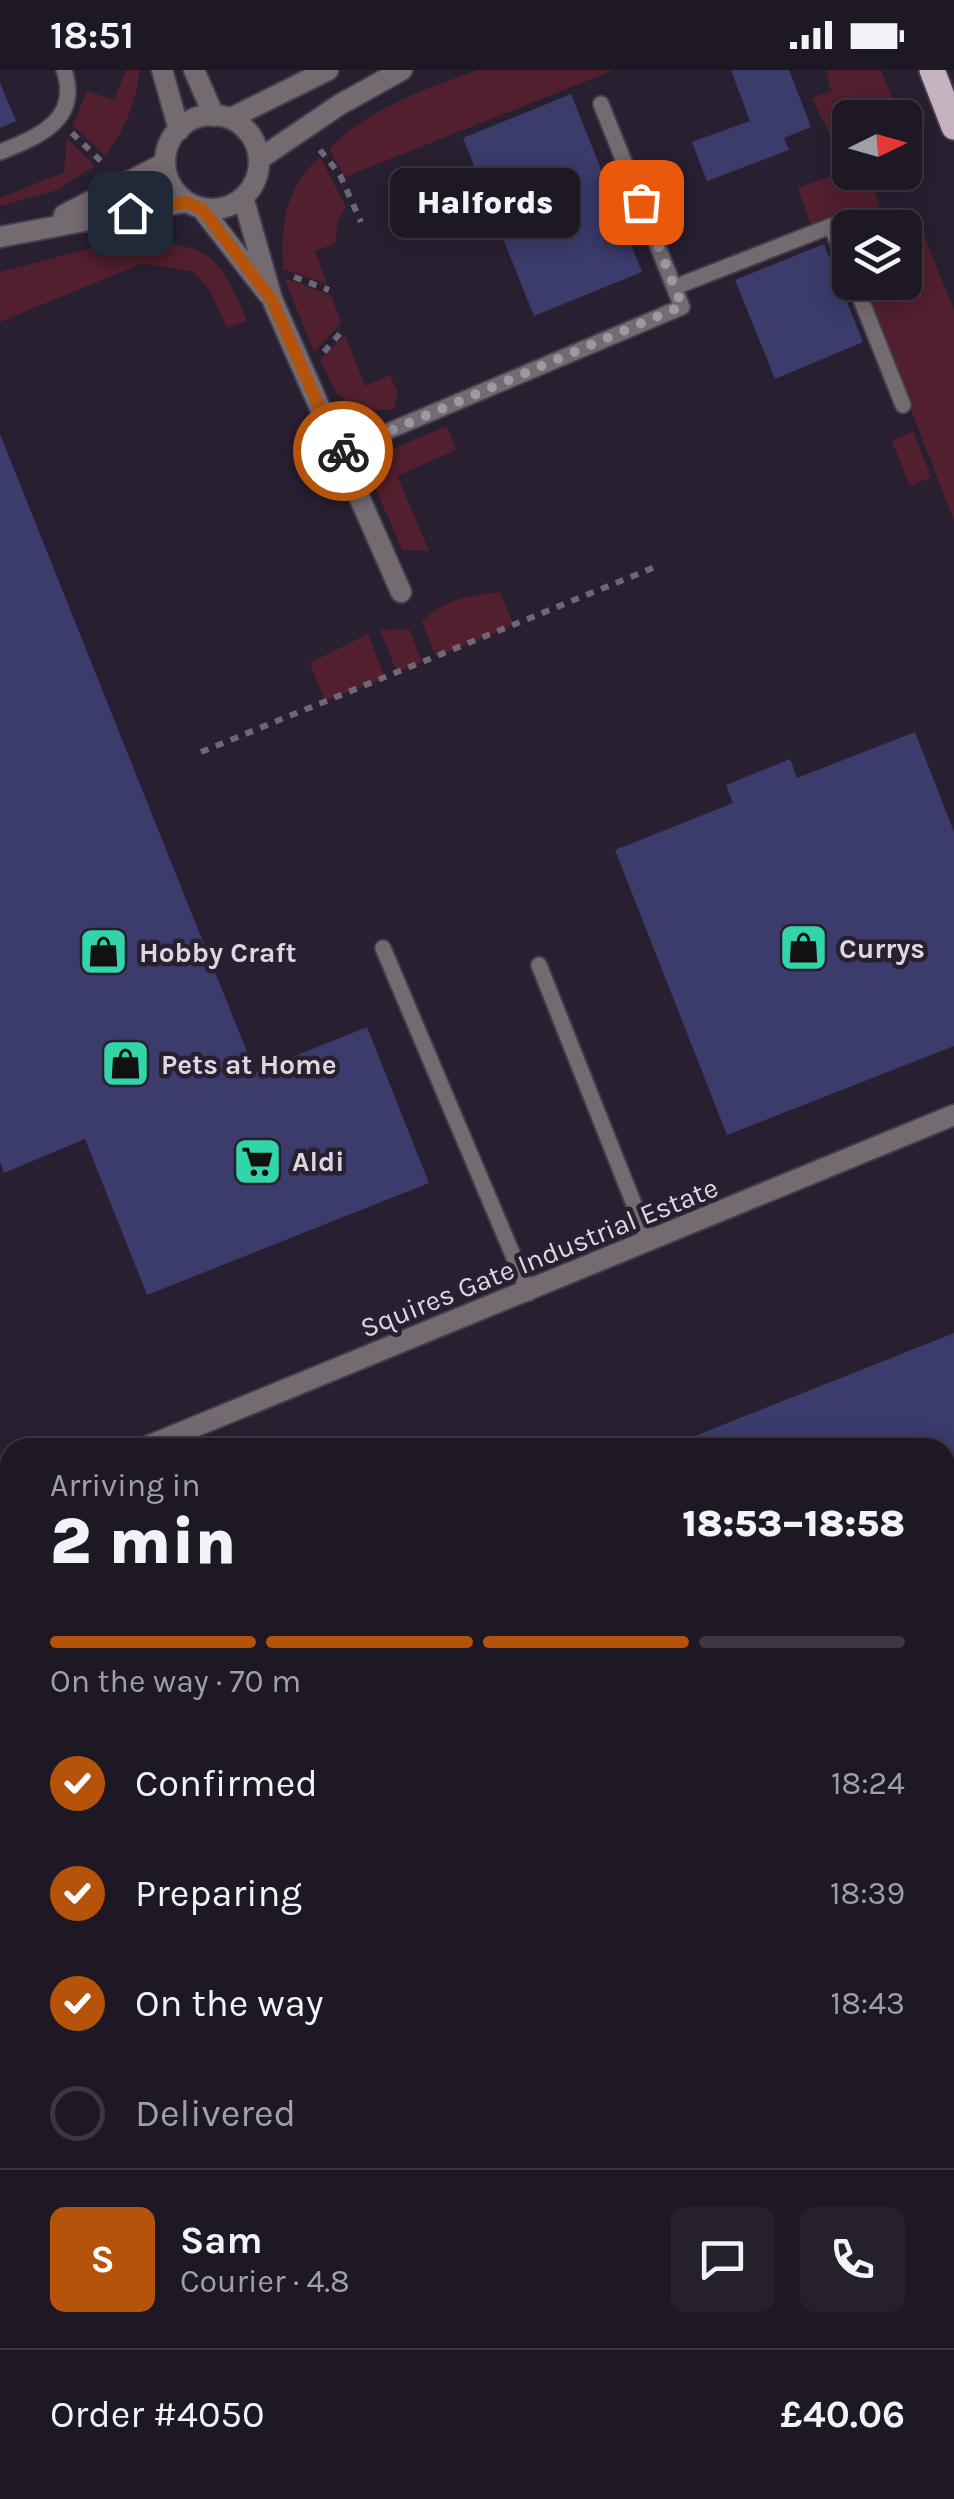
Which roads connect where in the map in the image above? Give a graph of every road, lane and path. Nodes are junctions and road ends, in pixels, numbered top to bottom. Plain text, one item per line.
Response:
1 (64, 70) edge
2 (162, 70) edge
3 (194, 70) edge
4 (328, 70) edge
5 (402, 70) edge
6 (932, 70) edge
7 (602, 104) dead end
8 (223, 117) junction
9 (59, 121) junction
10 (954, 127) edge
11 (304, 129) junction
12 (179, 130) junction
13 (0, 152) edge
14 (261, 158) junction
15 (164, 164) junction
16 (125, 184) junction
17 (243, 197) junction
18 (194, 205) junction
19 (361, 222) dead end
20 (40, 226) junction
21 (832, 228) edge
22 (0, 237) edge
23 (674, 287) junction
24 (272, 300) junction
25 (861, 300) edge
26 (903, 405) dead end
27 (339, 452) junction
28 (660, 565) dead end
29 (401, 592) dead end
30 (200, 752) dead end
31 (383, 948) dead end
32 (539, 965) dead end
33 (954, 1114) edge
34 (649, 1242) junction
35 (529, 1292) junction
36 (168, 1438) edge

1 - 9 lane
2 - 12 street
3 - 8 street
4 - 8 street
5 - 11 street
6 - 10 main road
7 - 23 lane
8 - 12 street
8 - 14 street
9 - 13 lane
9 - 16 path
11 - 14 street
11 - 19 path
12 - 15 street
14 - 17 street
15 - 16 street
15 - 18 street
16 - 20 street
17 - 18 street
17 - 24 street
18 - 20 street
18 - 24 street
20 - 22 street
21 - 23 lane
23 - 27 lane
24 - 27 street
25 - 26 lane
27 - 29 street
28 - 30 path
31 - 35 lane
32 - 34 lane
33 - 34 street, Squires Gate Industrial Estate
34 - 35 street, Squires Gate Industrial Estate
35 - 36 street, Squires Gate Industrial Estate

